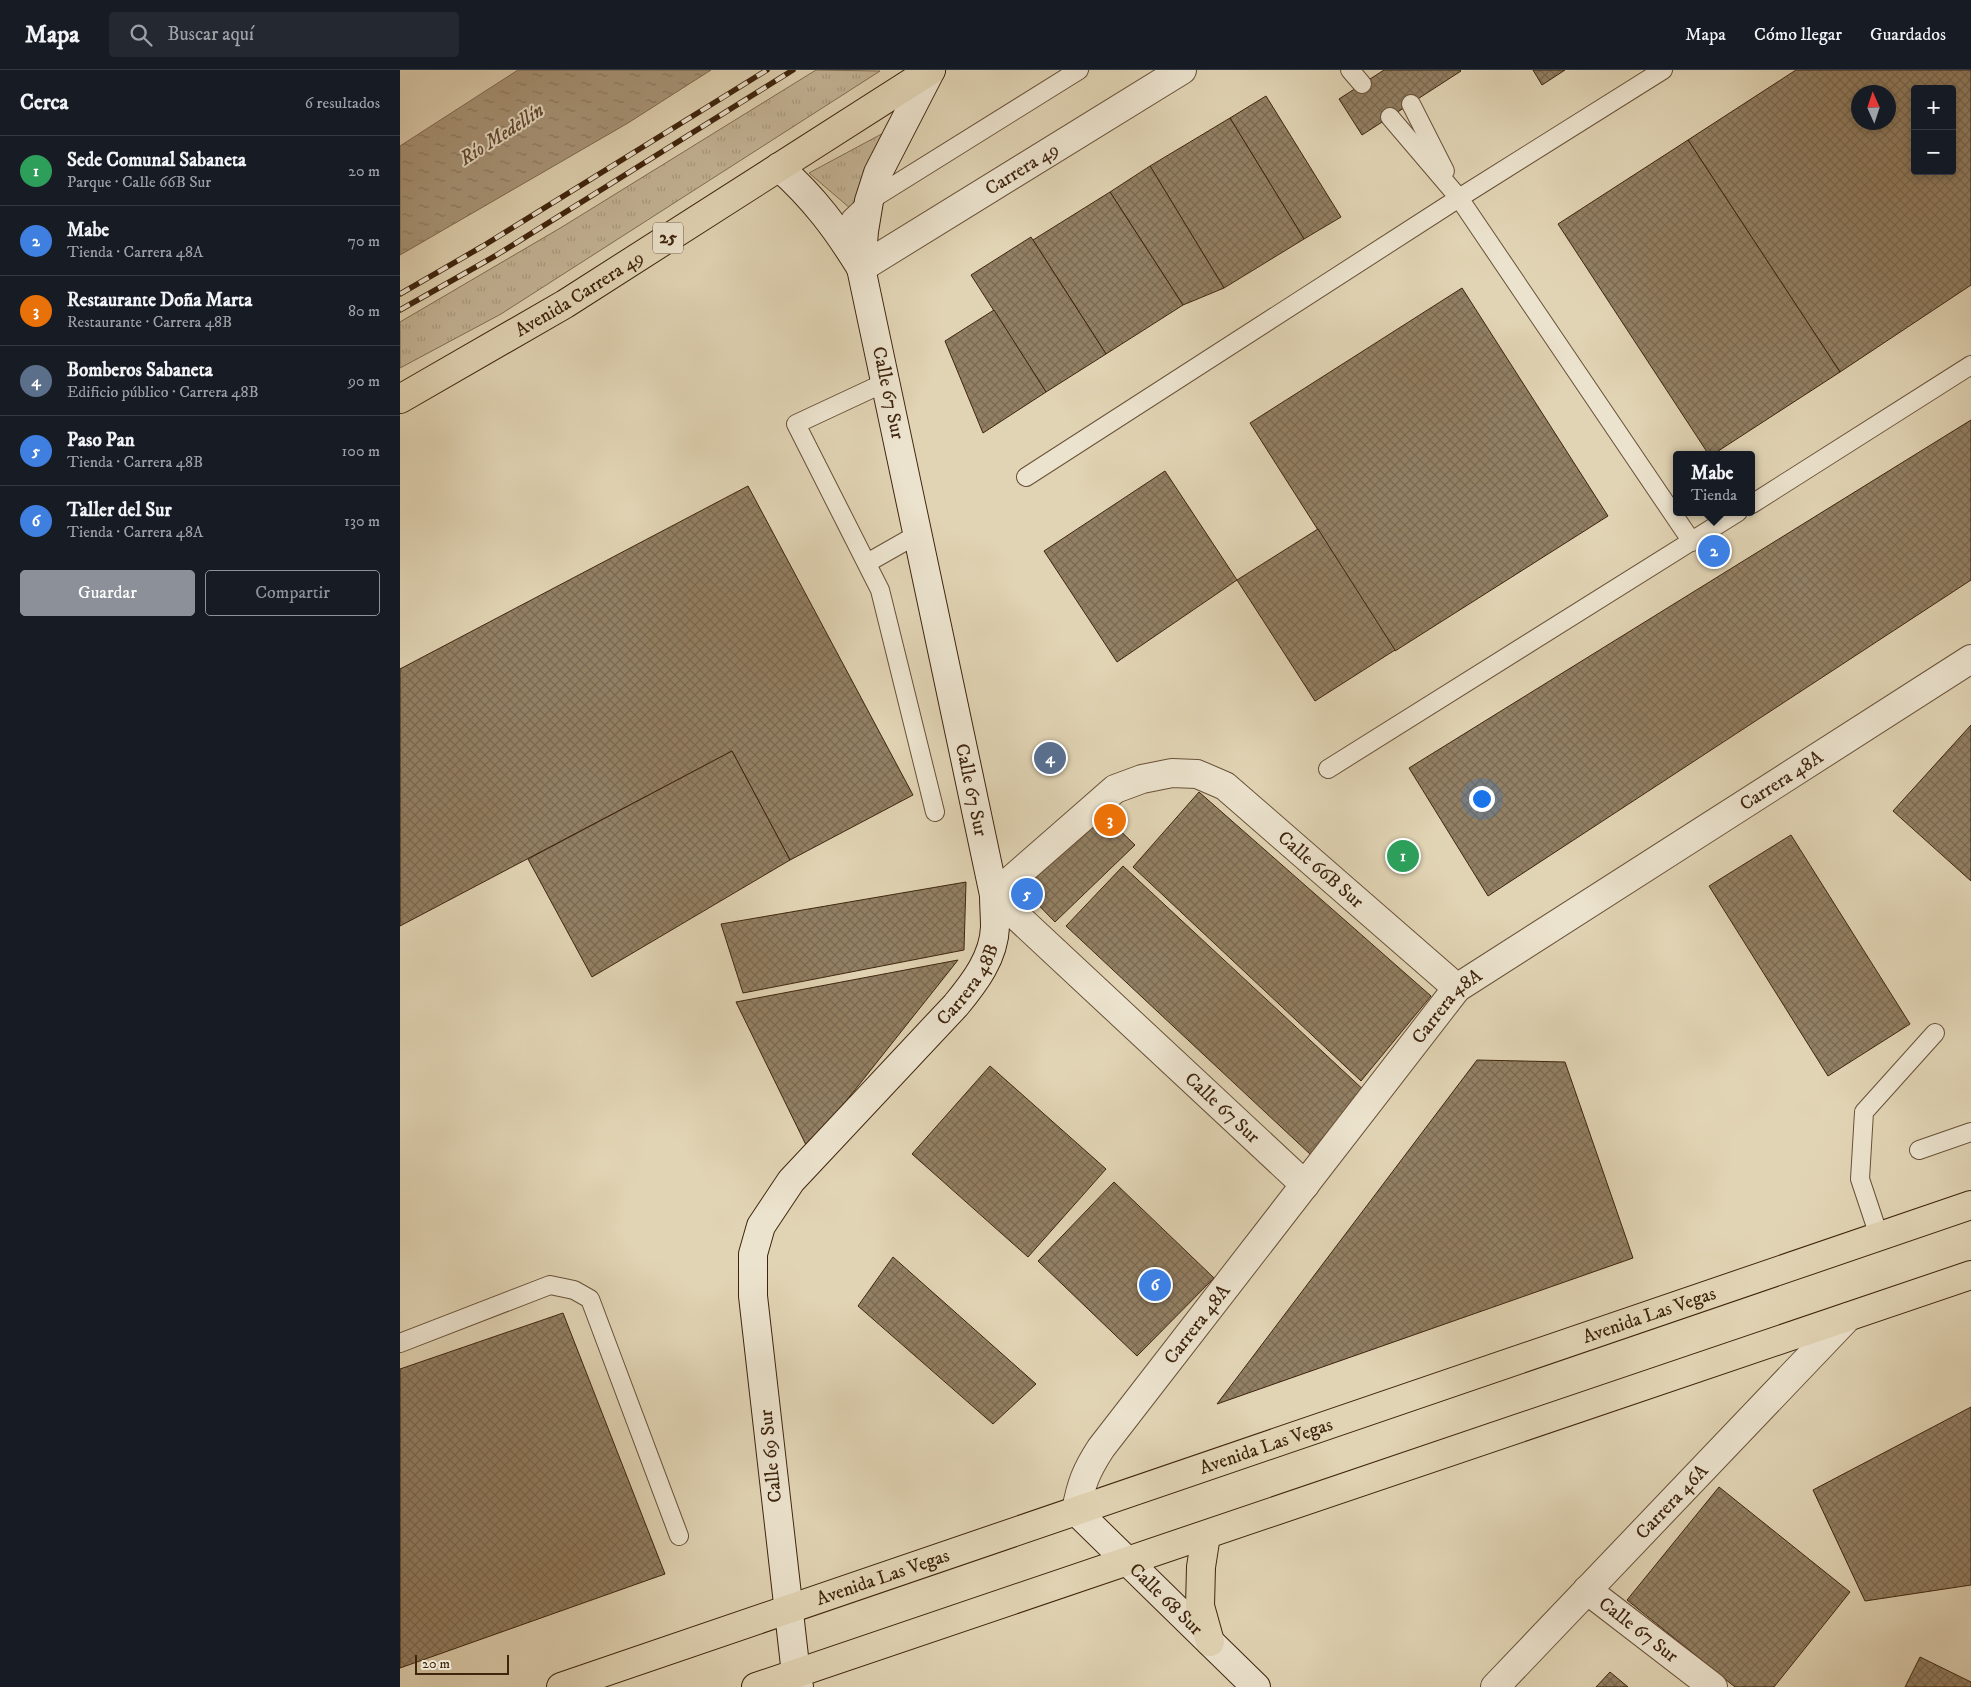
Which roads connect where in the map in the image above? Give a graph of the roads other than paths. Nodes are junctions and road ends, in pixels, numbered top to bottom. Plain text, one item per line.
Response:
1 (931, 70) edge
2 (1079, 70) edge
3 (1182, 70) edge
4 (1350, 70) edge
5 (1663, 70) edge
6 (1362, 84) dead end
7 (1411, 104) dead end
8 (1390, 117) dead end
9 (779, 168) junction
10 (1459, 198) junction
11 (869, 201) junction
12 (841, 236) junction
13 (862, 268) junction
14 (1971, 365) edge
15 (886, 382) junction
16 (400, 399) edge
17 (1026, 477) dead end
18 (1755, 502) edge
19 (1673, 514) edge
20 (1674, 516) edge
21 (1732, 516) edge
22 (918, 534) junction
23 (1692, 542) junction
24 (867, 563) junction
25 (1971, 659) edge
26 (1328, 769) dead end
27 (936, 812) dead end
28 (994, 895) junction
29 (1458, 988) junction
30 (1935, 1033) dead end
31 (1971, 1132) edge
32 (1919, 1150) dead end
33 (1305, 1185) junction
34 (1971, 1205) edge
35 (761, 1226) joint
36 (1879, 1236) junction
37 (1971, 1275) edge
38 (1848, 1317) junction
39 (400, 1343) edge
40 (1076, 1511) junction
41 (1206, 1535) junction
42 (679, 1536) dead end
43 (1129, 1562) junction
44 (1587, 1590) junction
45 (789, 1610) junction
46 (1210, 1642) junction
47 (798, 1680) edge
48 (561, 1687) edge
49 (756, 1687) edge
50 (1256, 1687) edge
51 (1495, 1687) edge
52 (1713, 1687) edge

1 - 9 main road, Avenida Carrera 49 / 25
1 - 11 street, Calle 67 Sur
2 - 11 lane
3 - 13 street, Carrera 49
4 - 6 lane
5 - 10 lane
7 - 10 lane
8 - 10 lane
9 - 12 street, Calle 67 Sur
9 - 16 main road, Avenida Carrera 49 / 25
10 - 17 lane
10 - 19 lane
11 - 12 lane
11 - 13 street, Calle 67 Sur
12 - 13 street, Calle 67 Sur
13 - 15 street, Calle 67 Sur
14 - 18 lane
15 - 22 street, Calle 67 Sur
15 - 24 lane
20 - 23 lane
21 - 23 lane
22 - 24 lane
22 - 28 street, Calle 67 Sur
23 - 26 lane
24 - 27 lane
25 - 29 street, Carrera 48A
28 - 29 street, Calle 66B Sur
28 - 33 street, Calle 67 Sur
28 - 35 street, Carrera 48B
29 - 33 street, Carrera 48A
30 - 36 lane
31 - 32 lane
33 - 40 street, Carrera 48A
34 - 36 main road, Avenida Las Vegas
35 - 45 street, Calle 69 Sur
36 - 40 main road, Avenida Las Vegas
37 - 38 main road
38 - 41 main road
38 - 44 street, Carrera 46A
39 - 42 lane
40 - 43 street, Calle 68 Sur
40 - 45 main road, Avenida Las Vegas
41 - 43 main road
41 - 46 main road
43 - 46 street, Calle 68 Sur
43 - 47 main road
44 - 51 street, Carrera 46A
44 - 52 street, Calle 67 Sur
45 - 47 street, Calle 69 Sur
45 - 48 main road, Avenida Las Vegas
46 - 50 street, Calle 68 Sur
47 - 49 main road

